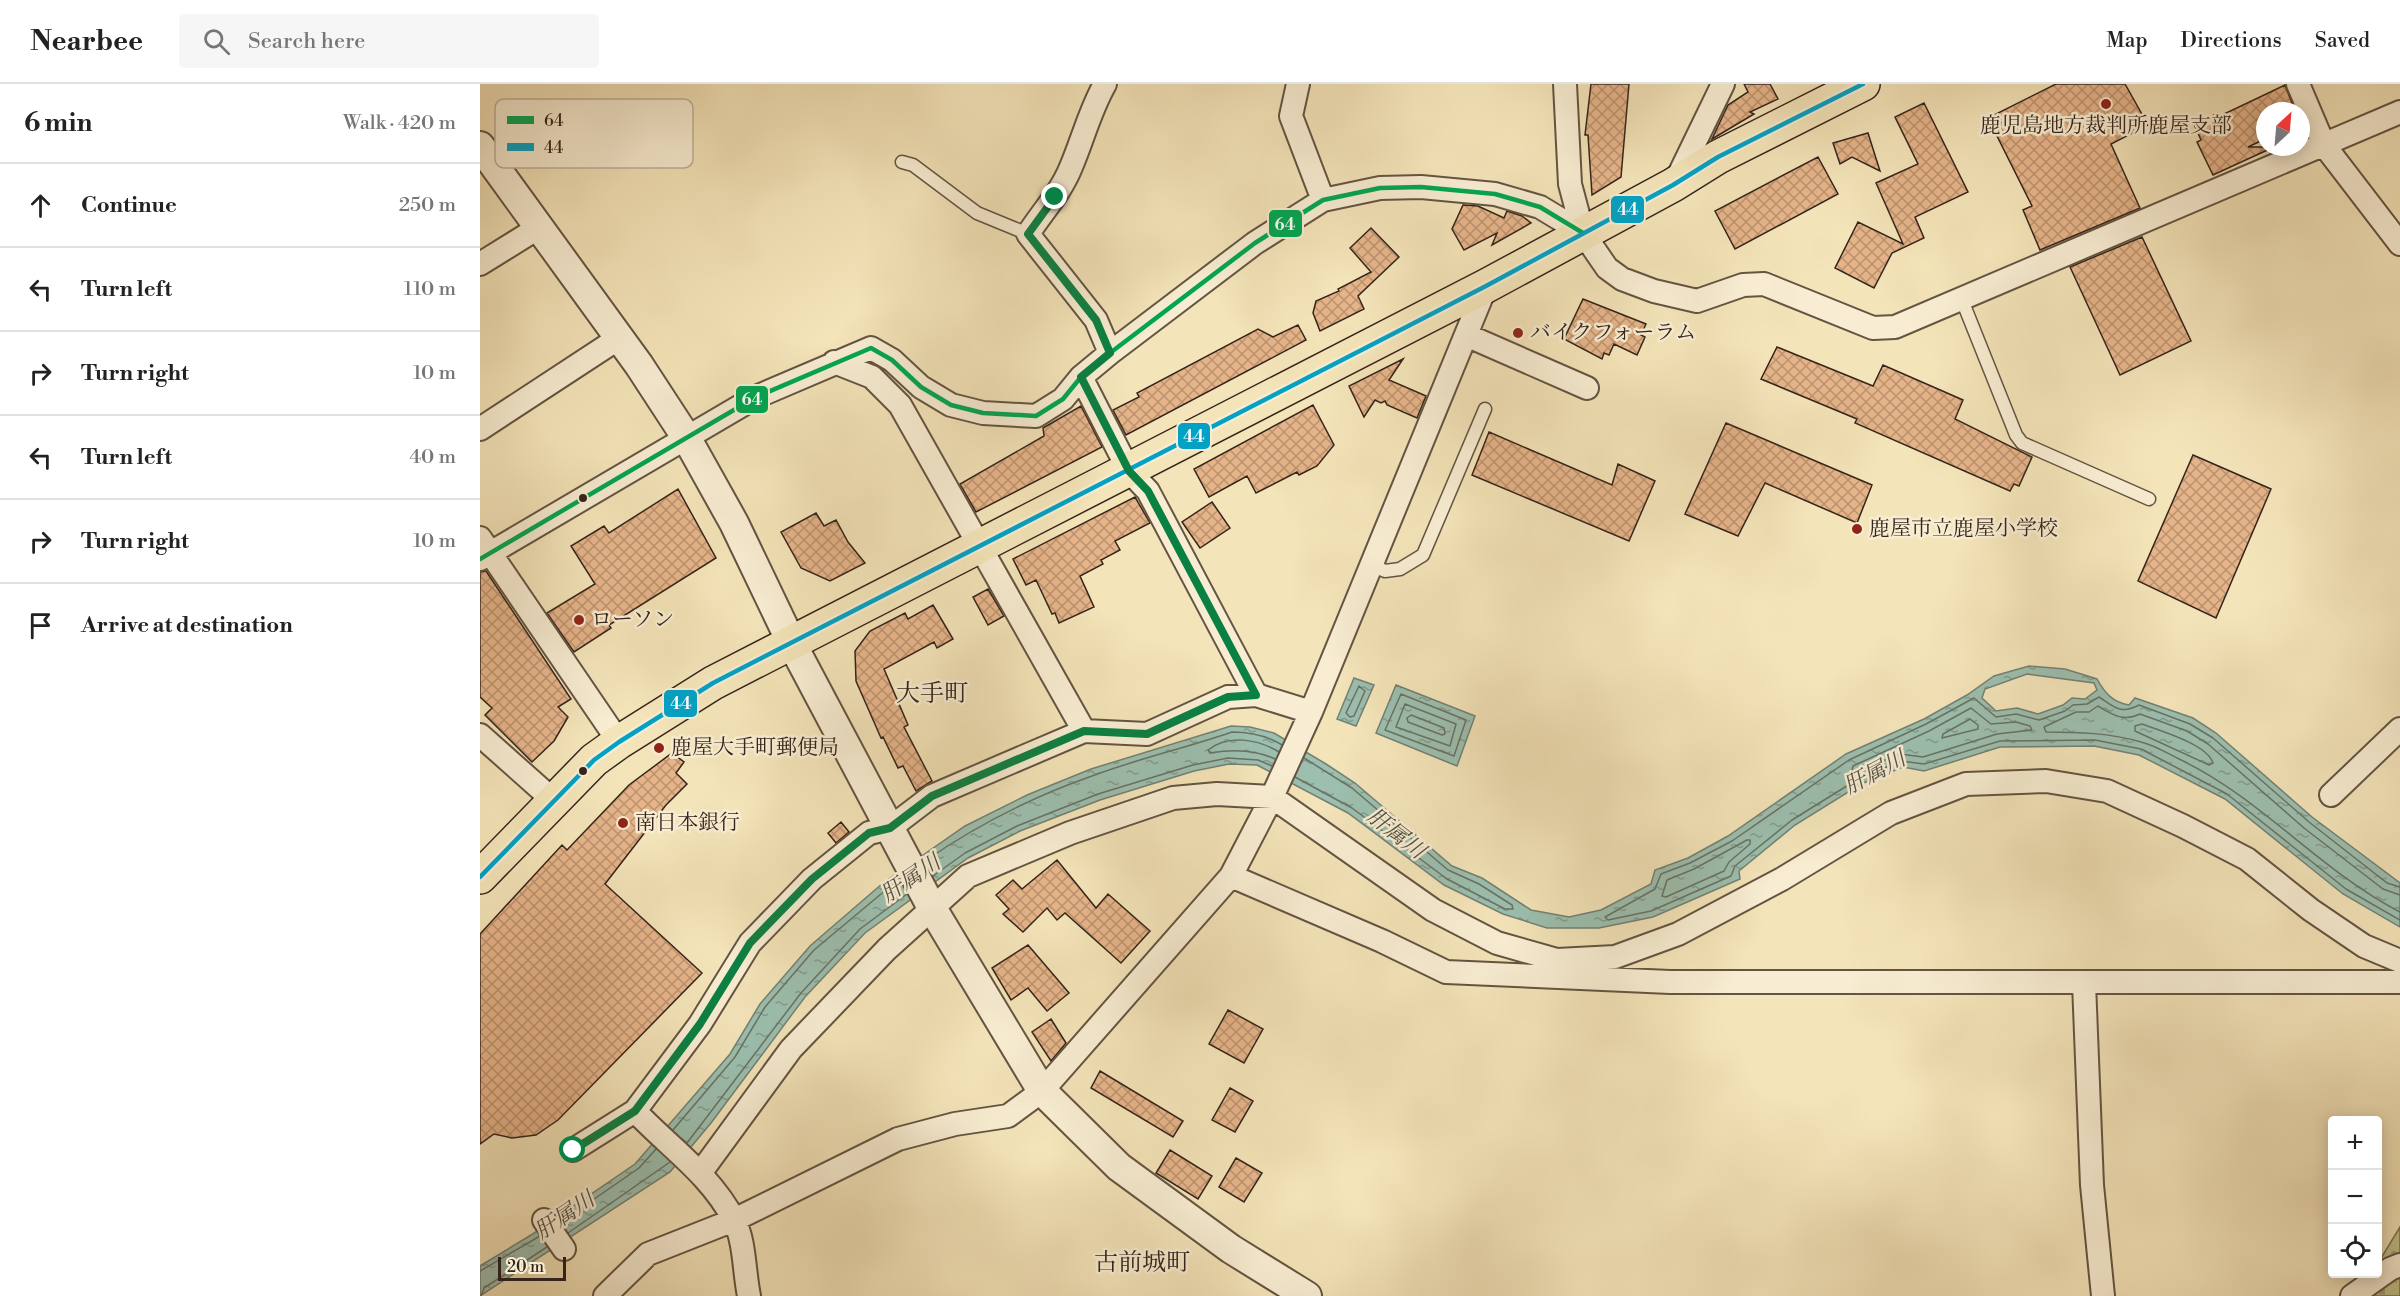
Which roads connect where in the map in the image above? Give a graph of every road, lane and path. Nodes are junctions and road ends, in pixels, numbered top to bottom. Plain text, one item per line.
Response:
1 (1105, 84) edge
2 (1298, 84) edge
3 (1565, 84) edge
4 (1722, 84) edge
5 (1863, 84) edge
6 (2298, 84) edge
7 (2400, 112) edge
8 (2324, 145) junction
9 (480, 146) edge
10 (902, 162) dead end
11 (495, 167) edge
12 (496, 168) edge
13 (1674, 185) junction
14 (1323, 200) junction
15 (538, 228) junction
16 (1583, 233) junction
17 (1028, 234) junction
18 (2400, 244) edge
19 (480, 264) edge
20 (1486, 286) junction
21 (1962, 300) junction
22 (1466, 335) junction
23 (619, 338) junction
24 (1110, 353) junction
25 (834, 362) junction
26 (1081, 377) junction
27 (1587, 388) dead end
28 (1485, 409) dead end
29 (480, 429) edge
30 (686, 437) junction
31 (1129, 471) junction
32 (2149, 499) dead end
33 (981, 547) junction
34 (483, 549) edge
35 (1371, 565) junction
36 (792, 645) junction
37 (1256, 695) junction
38 (1311, 712) junction
39 (2400, 729) edge
40 (1084, 731) junction
41 (480, 735) edge
42 (619, 742) junction
43 (2331, 795) dead end
44 (1272, 797) junction
45 (553, 800) junction
46 (890, 828) junction
47 (1231, 876) junction
48 (480, 877) edge
49 (932, 908) junction
50 (2400, 961) edge
51 (2400, 982) edge
52 (2084, 983) junction
53 (1042, 1092) junction
54 (638, 1114) junction
55 (573, 1150) dead end
56 (697, 1168) junction
57 (544, 1220) dead end
58 (734, 1220) junction
59 (564, 1249) dead end
60 (2400, 1264) edge
61 (1300, 1294) edge
62 (605, 1296) edge
63 (749, 1296) edge
64 (2103, 1296) edge
65 (2352, 1296) edge

1 - 17 street
2 - 14 street
3 - 16 street
4 - 13 street
5 - 13 highway
6 - 8 street
7 - 8 street
8 - 18 street
8 - 21 street
9 - 11 street
10 - 17 lane
12 - 15 street
13 - 16 highway
14 - 16 street
14 - 24 street
15 - 19 street
15 - 23 street
16 - 20 highway
16 - 21 street
17 - 24 street
20 - 22 street
20 - 31 highway
21 - 32 lane
22 - 27 street
22 - 35 street
23 - 29 street
23 - 30 street
24 - 26 street
25 - 26 street
25 - 30 street
25 - 33 street
26 - 31 street
28 - 35 lane
30 - 34 street
30 - 36 street
31 - 33 highway
31 - 37 street
33 - 36 highway
33 - 40 street
34 - 42 street
35 - 38 street
36 - 42 highway
36 - 46 street
37 - 38 street
37 - 40 street
38 - 44 street
39 - 43 street
40 - 46 street
41 - 45 street
42 - 45 highway
44 - 47 street
44 - 49 street
44 - 50 street
45 - 48 highway
46 - 49 street
46 - 54 street
47 - 52 street
47 - 53 street
49 - 53 street
49 - 56 street
51 - 52 street
52 - 64 street
53 - 58 street
53 - 61 street
54 - 55 street
54 - 56 street
56 - 58 street
57 - 59 street
58 - 62 street
58 - 63 street
60 - 65 street

